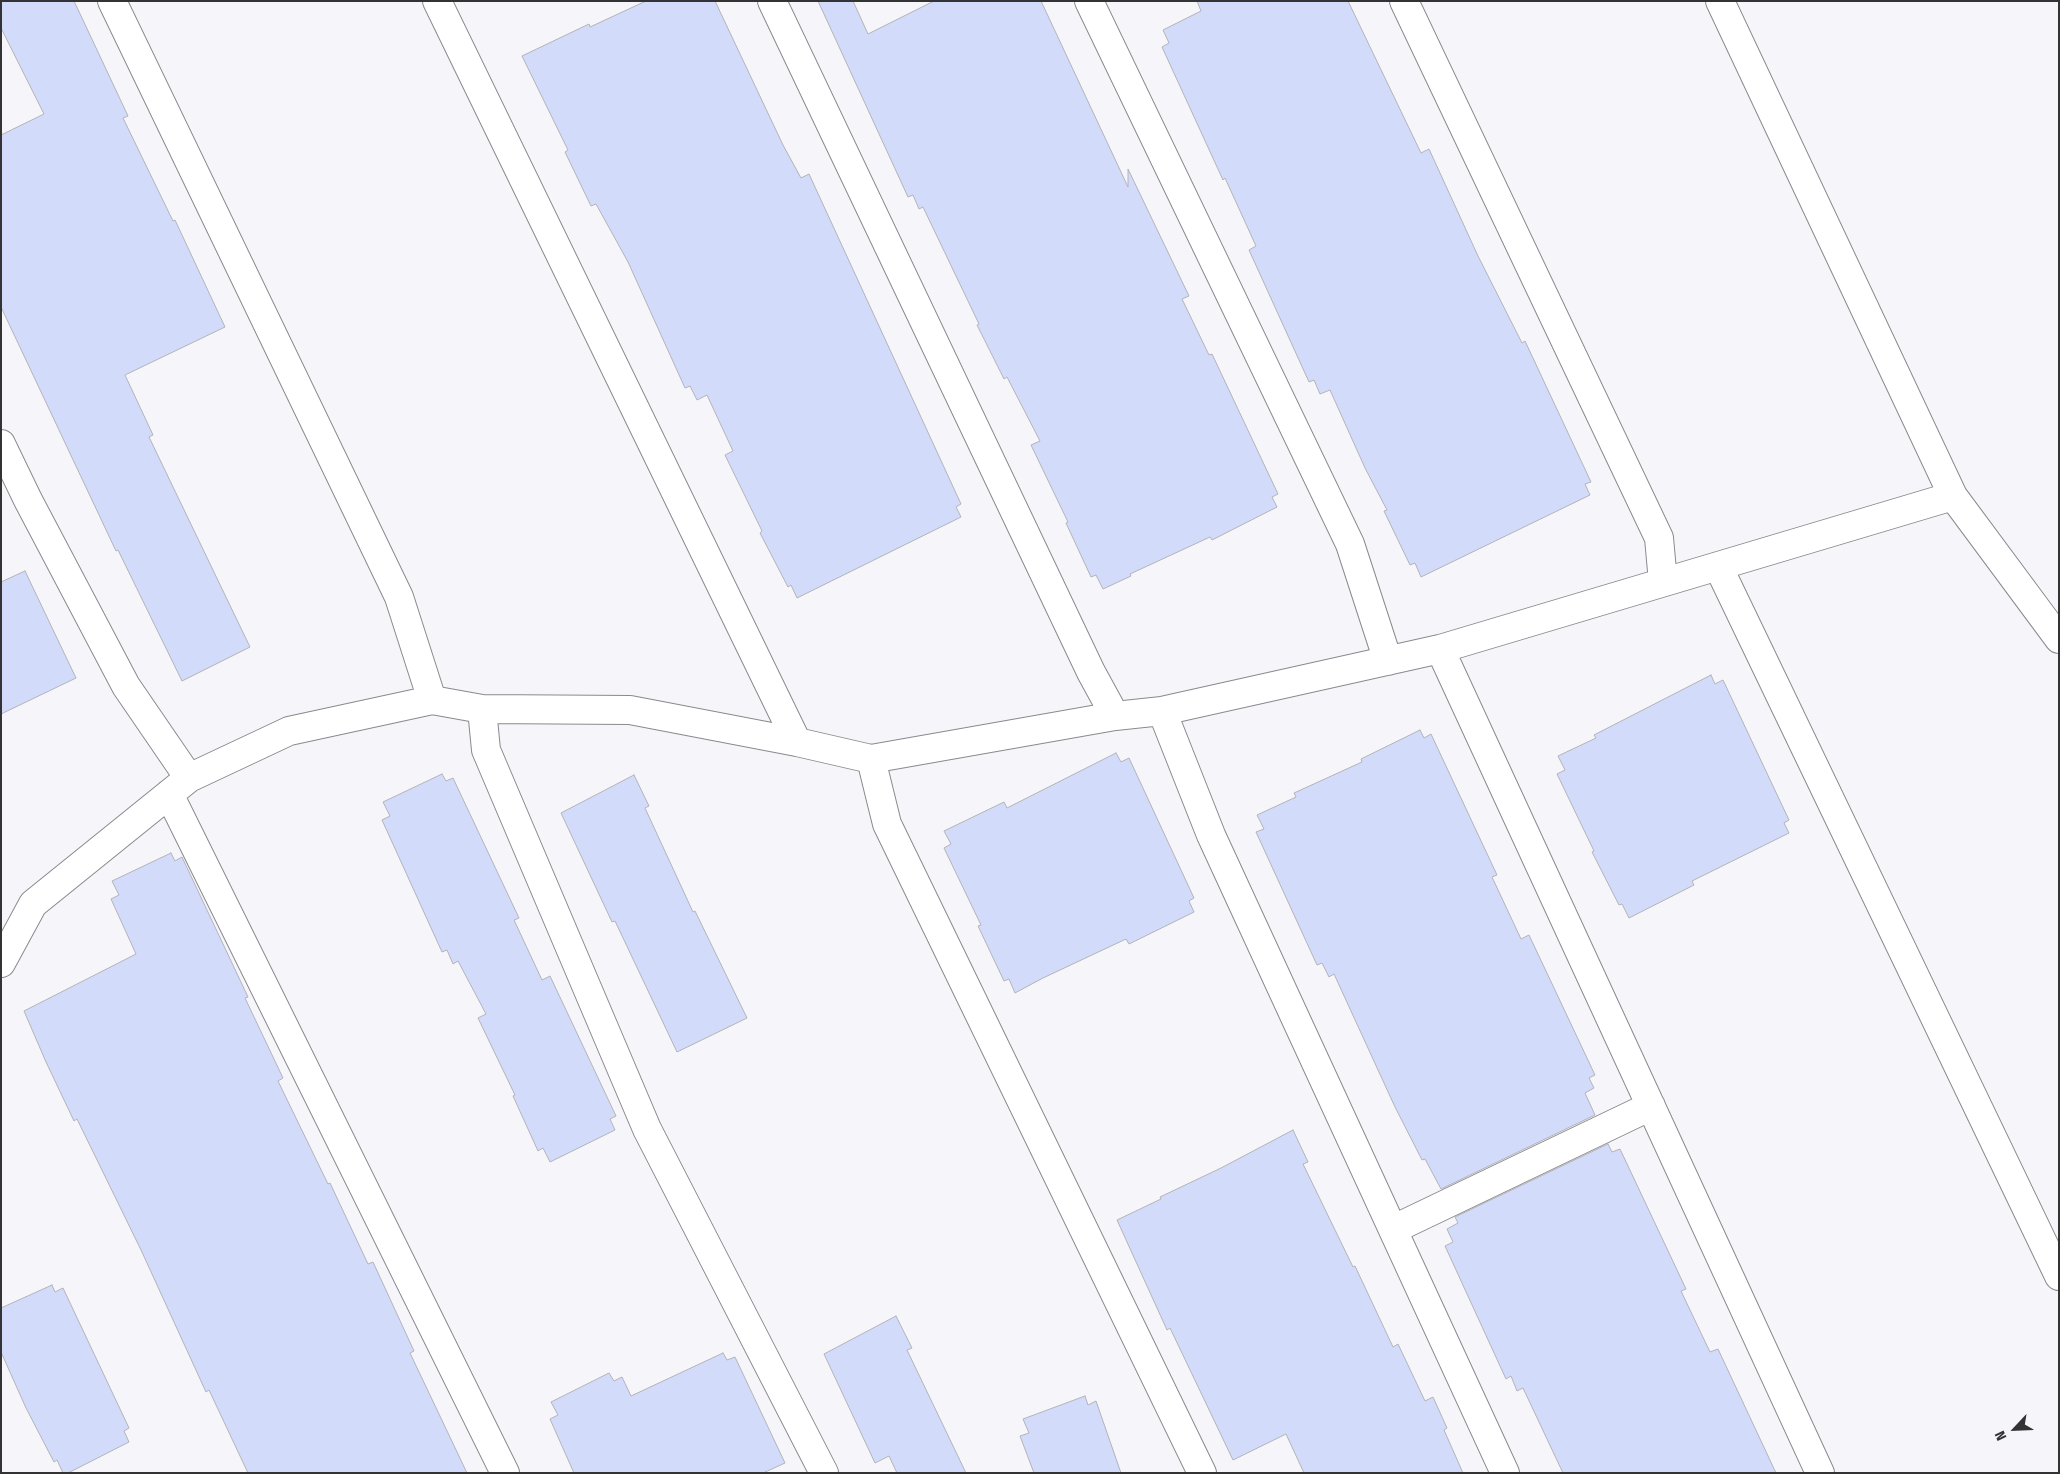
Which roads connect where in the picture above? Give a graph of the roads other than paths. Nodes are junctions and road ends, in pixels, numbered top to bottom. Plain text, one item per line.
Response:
1 (112, 1) edge
2 (437, 1) edge
3 (772, 1) edge
4 (1089, 1) edge
5 (1404, 1) edge
6 (1720, 1) edge
7 (1, 444) edge
8 (1953, 496) junction
9 (1718, 566) junction
10 (1663, 582) junction
11 (2059, 639) edge
12 (1440, 650) junction
13 (1388, 661) junction
14 (432, 700) junction
15 (482, 709) junction
16 (1162, 711) junction
17 (1115, 716) junction
18 (797, 742) junction
19 (871, 759) junction
20 (179, 786) junction
21 (1, 963) edge
22 (1651, 1106) junction
23 (1394, 1229) junction
24 (2059, 1276) edge
25 (505, 1473) edge
26 (824, 1473) edge
27 (1202, 1473) edge
28 (1505, 1473) edge
29 (1820, 1473) edge

1 - 14 street
2 - 18 street
3 - 17 street
4 - 13 street
5 - 10 street
6 - 8 street
7 - 20 street
8 - 9 street
8 - 11 street
9 - 10 street
9 - 24 street
10 - 12 street
12 - 13 street
12 - 22 street
13 - 16 street
14 - 15 street
14 - 20 street
15 - 18 street
15 - 26 street
16 - 17 street
16 - 23 street
17 - 19 street
18 - 19 street
19 - 27 street
20 - 21 street
20 - 25 street
22 - 23 street
22 - 29 street
23 - 28 street

